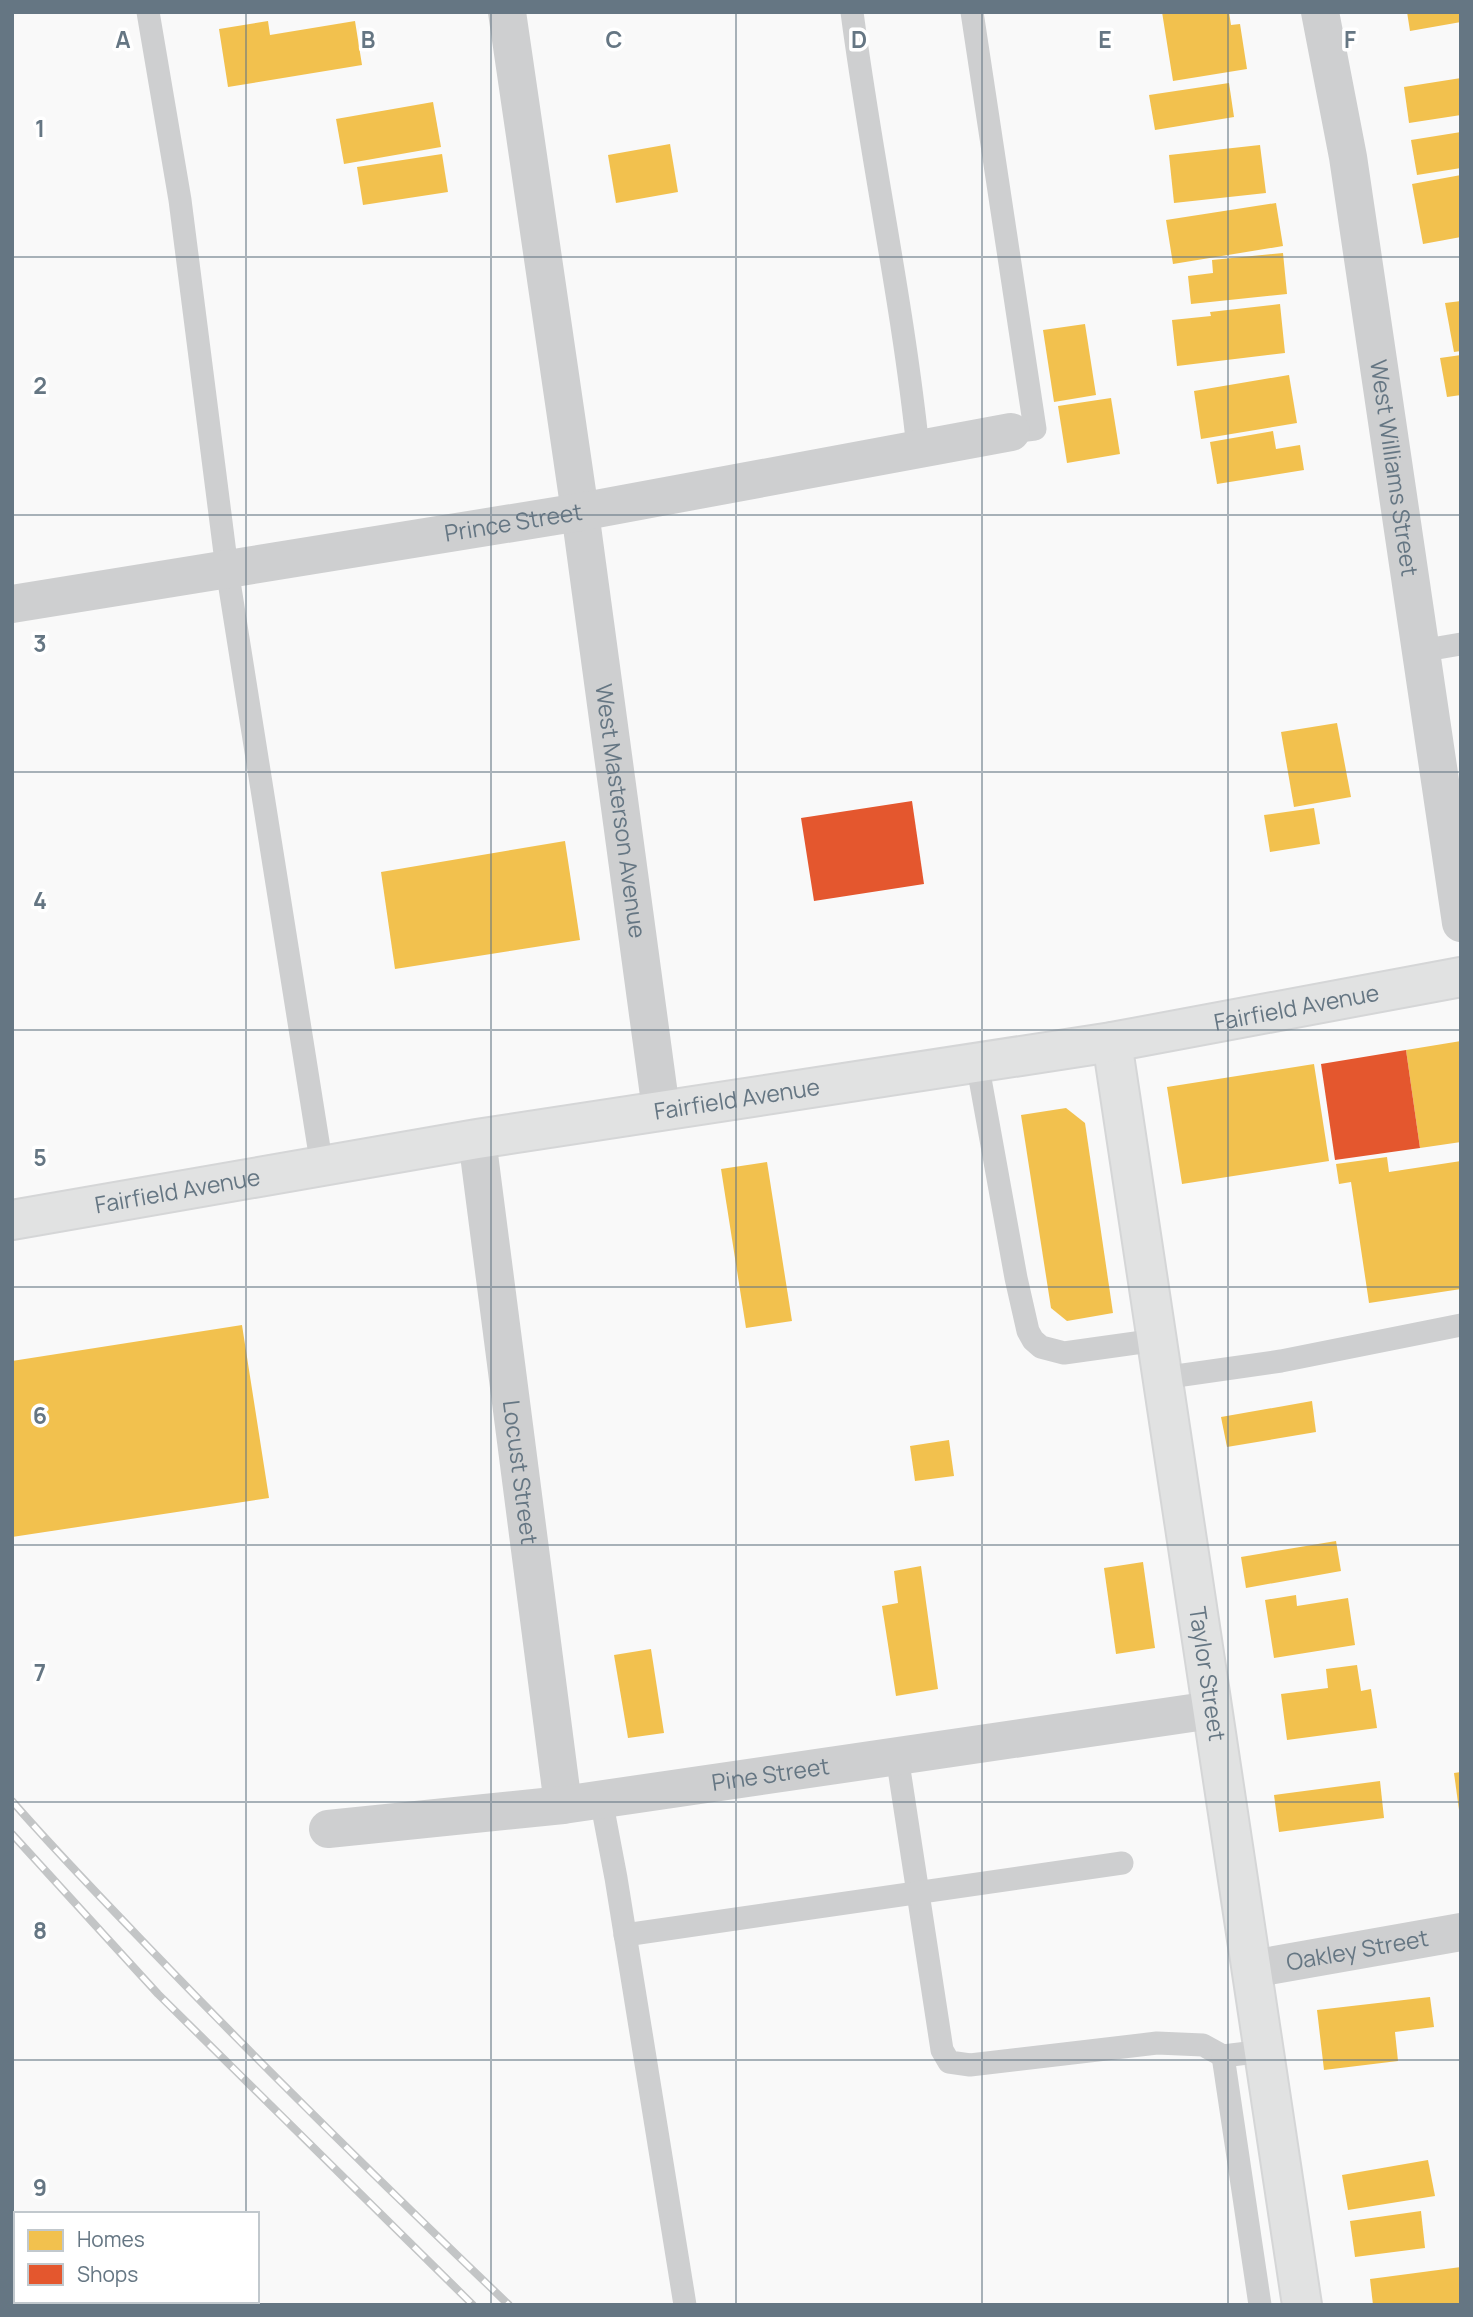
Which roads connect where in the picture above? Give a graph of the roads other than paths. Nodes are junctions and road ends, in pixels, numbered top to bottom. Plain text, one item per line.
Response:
1 (148, 12) edge
2 (507, 12) edge
3 (852, 12) edge
4 (972, 12) edge
5 (1320, 12) edge
6 (1011, 432) joint
7 (918, 449) junction
8 (580, 512) junction
9 (227, 569) junction
10 (12, 604) edge
11 (1461, 644) edge
12 (1420, 651) junction
13 (1461, 923) edge
14 (1461, 977) edge
15 (1112, 1042) junction
16 (977, 1062) junction
17 (661, 1110) junction
18 (477, 1139) junction
19 (321, 1167) junction
20 (12, 1220) edge
21 (1461, 1325) edge
22 (1157, 1340) junction
23 (1162, 1378) junction
24 (1212, 1710) junction
25 (897, 1756) junction
26 (601, 1799) junction
27 (563, 1805) junction
28 (327, 1829) dead end
29 (1122, 1863) dead end
30 (919, 1893) junction
31 (1461, 1932) edge
32 (625, 1935) junction
33 (1252, 1969) junction
34 (1264, 2051) junction
35 (1223, 2056) junction
36 (685, 2305) edge
37 (1260, 2305) edge
38 (1302, 2305) edge

1 - 9 lane
2 - 8 street, West Masterson Avenue
3 - 7 lane
4 - 6 lane
5 - 12 street, West Williams Street
6 - 7 street, Prince Street
7 - 8 street, Prince Street
8 - 9 street, Prince Street
8 - 17 street, West Masterson Avenue
9 - 10 street, Prince Street
9 - 19 lane
11 - 12 lane
12 - 13 street, West Williams Street
14 - 15 main road, Fairfield Avenue
15 - 16 main road, Fairfield Avenue
15 - 22 main road, Taylor Street
16 - 17 main road, Fairfield Avenue
16 - 22 lane
17 - 18 main road, Fairfield Avenue
18 - 19 main road, Fairfield Avenue
18 - 27 street, Locust Street
19 - 20 main road, Fairfield Avenue
21 - 23 lane
22 - 23 main road, Taylor Street
23 - 24 main road, Taylor Street
24 - 25 street, Pine Street
24 - 33 main road, Taylor Street
25 - 26 street, Pine Street
25 - 30 lane
26 - 27 street, Pine Street
26 - 32 lane
27 - 28 street, Pine Street
29 - 30 lane
30 - 32 lane
30 - 35 lane
31 - 33 street, Oakley Street
32 - 36 lane
33 - 34 main road, Taylor Street
34 - 35 lane
34 - 38 main road, Taylor Street
35 - 37 lane

